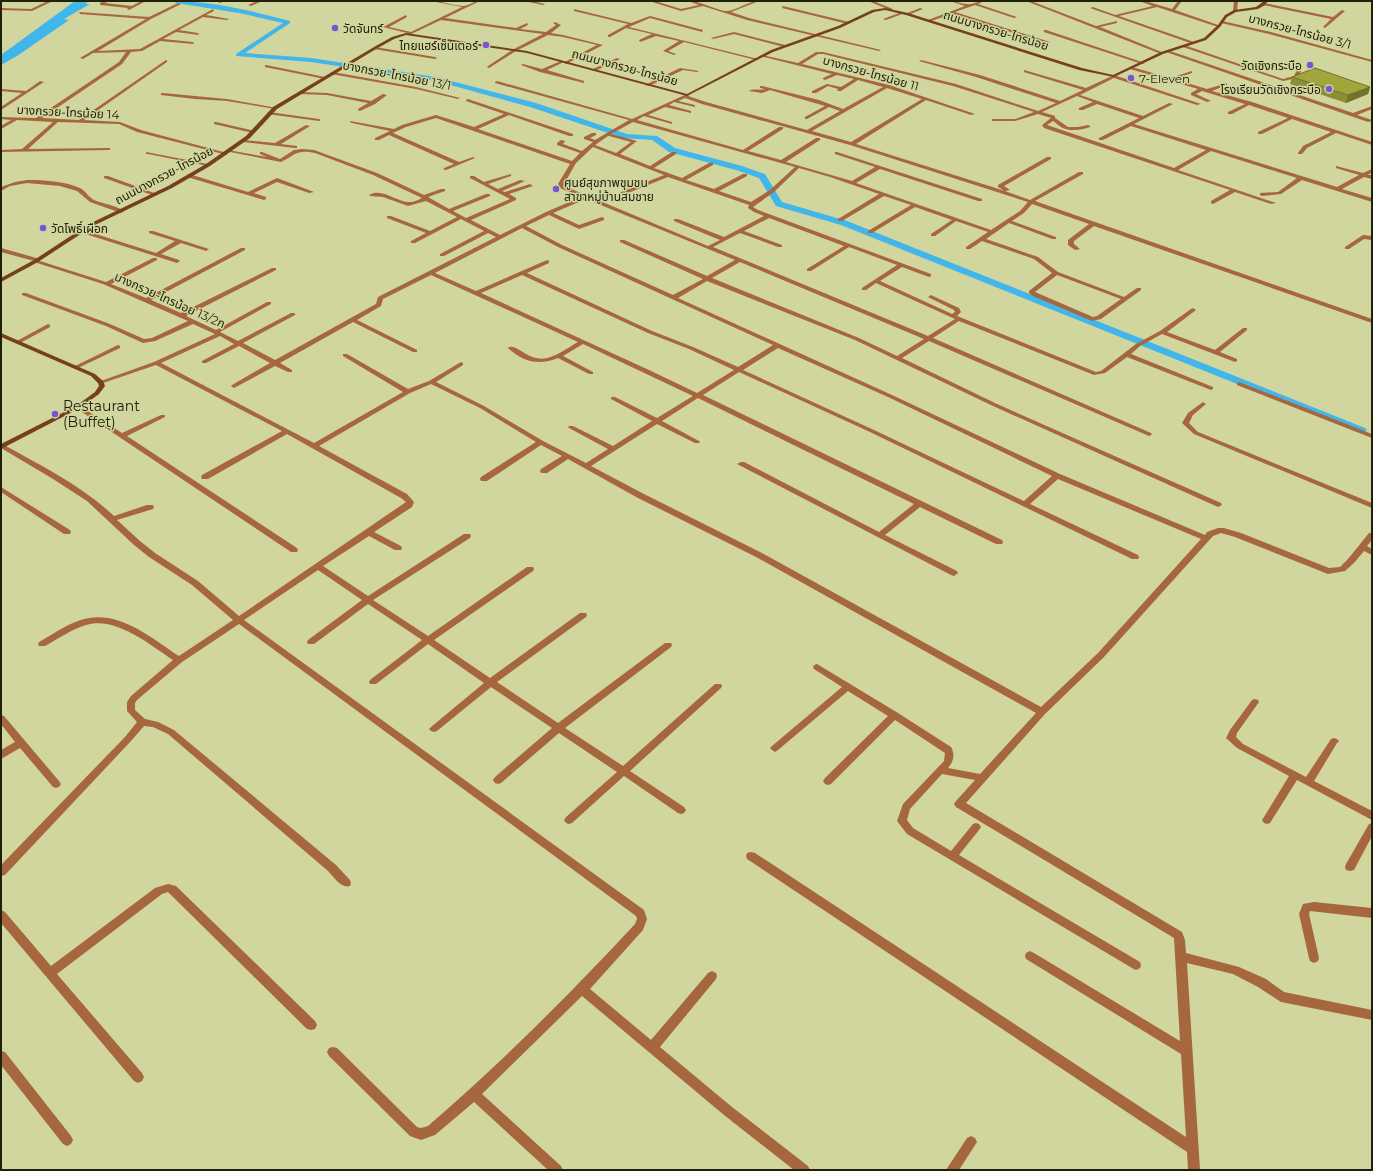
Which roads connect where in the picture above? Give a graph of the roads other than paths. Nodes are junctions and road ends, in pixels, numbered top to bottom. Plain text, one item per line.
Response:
1 (51, 1) edge
2 (107, 1) edge
3 (144, 1) edge
4 (260, 1) edge
5 (433, 1) edge
6 (478, 1) edge
7 (526, 1) edge
8 (651, 1) edge
9 (690, 1) edge
10 (757, 1) edge
11 (870, 1) edge
12 (952, 1) edge
13 (982, 1) edge
14 (1028, 1) edge
15 (1141, 1) edge
16 (1180, 1) edge
17 (1236, 1) edge
18 (1265, 3) edge
19 (179, 4) dead end
20 (543, 4) dead end
21 (975, 4) junction
22 (250, 5) dead end
23 (703, 5) junction
24 (968, 6) junction
25 (1158, 6) junction
26 (132, 7) junction
27 (466, 7) junction
28 (783, 7) dead end
29 (1092, 8) dead end
30 (891, 9) junction
31 (921, 9) dead end
32 (1, 10) edge
33 (213, 10) dead end
34 (575, 10) dead end
35 (1173, 11) junction
36 (1342, 11) dead end
37 (1235, 12) junction
38 (17, 13) dead end
39 (80, 13) dead end
40 (726, 13) junction
41 (905, 13) junction
42 (953, 13) junction
43 (116, 15) junction
44 (201, 16) junction
45 (406, 16) dead end
46 (1115, 16) junction
47 (1015, 17) dead end
48 (150, 18) junction
49 (1334, 18) junction
50 (441, 19) junction
51 (885, 19) dead end
52 (227, 20) dead end
53 (929, 21) junction
54 (1116, 22) dead end
55 (1222, 22) junction
56 (554, 23) dead end
57 (848, 23) junction
58 (527, 24) dead end
59 (631, 24) junction
60 (1219, 26) junction
61 (626, 27) junction
62 (1097, 27) junction
63 (1325, 27) dead end
64 (515, 30) junction
65 (175, 31) junction
66 (702, 31) dead end
67 (1045, 31) dead end
68 (410, 33) junction
69 (198, 34) dead end
70 (548, 34) junction
71 (656, 34) junction
72 (816, 35) junction
73 (609, 36) dead end
74 (615, 38) dead end
75 (713, 38) dead end
76 (158, 40) junction
77 (455, 41) junction
78 (640, 41) dead end
79 (683, 41) junction
80 (1048, 42) dead end
81 (193, 43) dead end
82 (1193, 43) junction
83 (418, 44) dead end
84 (601, 45) junction
85 (784, 46) junction
86 (1184, 46) junction
87 (375, 48) junction
88 (516, 50) junction
89 (879, 50) dead end
90 (129, 51) junction
91 (1167, 51) junction
92 (92, 52) junction
93 (1162, 53) junction
94 (674, 54) dead end
95 (762, 56) junction
96 (82, 58) dead end
97 (435, 58) dead end
98 (618, 59) dead end
99 (756, 59) junction
100 (1372, 60) edge
101 (166, 61) dead end
102 (921, 61) dead end
103 (564, 62) junction
104 (1143, 63) junction
105 (800, 64) junction
106 (266, 66) dead end
107 (523, 66) dead end
108 (489, 67) dead end
109 (1132, 68) junction
110 (593, 70) junction
111 (542, 71) junction
112 (697, 71) dead end
113 (1026, 71) dead end
114 (1298, 71) dead end
115 (1190, 72) dead end
116 (333, 73) junction
117 (837, 73) junction
118 (1114, 76) junction
119 (324, 78) junction
120 (858, 78) junction
121 (825, 79) dead end
122 (1169, 80) junction
123 (42, 82) dead end
124 (497, 82) dead end
125 (582, 82) dead end
126 (1225, 84) dead end
127 (647, 85) junction
128 (887, 86) junction
129 (762, 87) dead end
130 (307, 88) junction
131 (771, 89) junction
132 (1201, 89) junction
133 (1, 90) edge
134 (1088, 90) junction
135 (751, 91) dead end
136 (1206, 91) junction
137 (27, 92) junction
138 (300, 92) junction
139 (814, 92) dead end
140 (163, 94) dead end
141 (327, 94) junction
142 (1077, 95) junction
143 (385, 96) dead end
144 (683, 96) junction
145 (458, 98) dead end
146 (925, 99) junction
147 (468, 100) dead end
148 (1209, 100) dead end
149 (674, 101) junction
150 (373, 102) junction
151 (1097, 102) junction
152 (1060, 103) junction
153 (1250, 103) junction
154 (1171, 104) dead end
155 (1199, 104) dead end
156 (665, 105) junction
157 (693, 106) dead end
158 (828, 106) junction
159 (1372, 107) edge
160 (275, 108) junction
161 (1, 109) edge
162 (1081, 109) dead end
163 (360, 110) dead end
164 (842, 111) junction
165 (689, 112) dead end
166 (269, 113) junction
167 (1039, 113) junction
168 (1230, 113) dead end
169 (508, 114) junction
170 (973, 114) dead end
171 (644, 115) junction
172 (1353, 115) junction
173 (1292, 117) junction
174 (1, 118) edge
175 (807, 118) dead end
176 (1142, 118) junction
177 (15, 119) junction
178 (1053, 119) junction
179 (36, 120) junction
180 (319, 120) dead end
181 (994, 120) dead end
182 (56, 121) junction
183 (80, 121) junction
184 (633, 121) junction
185 (1370, 121) dead end
186 (352, 122) dead end
187 (216, 123) dead end
188 (413, 123) junction
189 (670, 123) dead end
190 (1129, 124) junction
191 (308, 126) dead end
192 (425, 126) dead end
193 (1088, 126) dead end
194 (1, 128) edge
195 (781, 128) dead end
196 (474, 129) junction
197 (253, 132) junction
198 (390, 132) junction
199 (807, 132) junction
200 (1334, 132) junction
201 (611, 133) junction
202 (1260, 133) dead end
203 (594, 134) dead end
204 (571, 135) dead end
205 (1101, 138) dead end
206 (377, 139) dead end
207 (818, 139) dead end
208 (243, 141) junction
209 (563, 141) dead end
210 (277, 144) junction
211 (595, 144) junction
212 (852, 144) junction
213 (1372, 144) edge
214 (295, 147) dead end
215 (108, 149) dead end
216 (1209, 150) junction
217 (1, 151) edge
218 (23, 151) junction
219 (227, 152) junction
220 (742, 152) junction
221 (148, 153) dead end
222 (262, 153) dead end
223 (583, 153) junction
224 (674, 153) dead end
225 (1300, 153) dead end
226 (616, 154) junction
227 (837, 154) dead end
228 (473, 158) dead end
229 (1049, 158) dead end
230 (280, 160) junction
231 (782, 162) junction
232 (573, 163) junction
233 (459, 164) junction
234 (712, 164) dead end
235 (208, 165) junction
236 (798, 167) junction
237 (879, 167) junction
238 (1338, 167) dead end
239 (651, 168) junction
240 (446, 169) dead end
241 (1174, 170) junction
242 (1372, 170) edge
243 (1081, 173) dead end
244 (509, 175) dead end
245 (668, 175) junction
246 (745, 175) dead end
247 (1363, 175) junction
248 (189, 176) junction
249 (106, 177) dead end
250 (472, 177) dead end
251 (1372, 177) edge
252 (1301, 178) junction
253 (682, 180) junction
254 (522, 181) dead end
255 (485, 183) junction
256 (852, 183) junction
257 (530, 186) dead end
258 (1, 188) edge
259 (1338, 189) junction
260 (443, 190) dead end
261 (499, 190) junction
262 (1234, 190) junction
263 (715, 191) junction
264 (311, 192) dead end
265 (154, 194) junction
266 (248, 194) junction
267 (506, 194) junction
268 (621, 194) dead end
269 (883, 194) junction
270 (1262, 194) dead end
271 (372, 195) dead end
272 (488, 195) dead end
273 (585, 197) junction
274 (264, 198) dead end
275 (425, 198) junction
276 (980, 200) dead end
277 (1372, 200) edge
278 (1032, 202) junction
279 (1213, 202) dead end
280 (1273, 203) dead end
281 (752, 204) junction
282 (915, 205) junction
283 (120, 211) junction
284 (448, 211) junction
285 (548, 213) junction
286 (768, 216) junction
287 (389, 217) dead end
288 (463, 219) junction
289 (602, 219) dead end
290 (956, 219) junction
291 (676, 220) dead end
292 (840, 220) dead end
293 (1007, 221) junction
294 (1094, 223) junction
295 (522, 226) junction
296 (81, 231) junction
297 (488, 231) junction
298 (740, 231) junction
299 (151, 232) dead end
300 (870, 232) dead end
301 (992, 232) junction
302 (430, 233) junction
303 (933, 235) dead end
304 (500, 237) junction
305 (1054, 238) dead end
306 (1372, 238) edge
307 (723, 239) junction
308 (982, 239) junction
309 (180, 241) junction
310 (622, 241) dead end
311 (413, 242) dead end
312 (849, 245) junction
313 (780, 246) dead end
314 (708, 248) junction
315 (968, 248) dead end
316 (1347, 248) dead end
317 (206, 249) dead end
318 (243, 249) dead end
319 (1077, 249) dead end
320 (1, 250) edge
321 (442, 255) dead end
322 (155, 257) junction
323 (37, 260) junction
324 (740, 260) junction
325 (177, 261) dead end
326 (547, 262) dead end
327 (902, 264) junction
328 (274, 270) dead end
329 (809, 270) dead end
330 (431, 273) junction
331 (522, 273) junction
332 (1056, 273) junction
333 (929, 275) dead end
334 (708, 279) junction
335 (1, 280) edge
336 (876, 281) junction
337 (106, 284) junction
338 (864, 289) dead end
339 (1139, 289) dead end
340 (24, 294) dead end
341 (475, 294) junction
342 (931, 297) dead end
343 (673, 298) junction
344 (1125, 298) junction
345 (146, 300) junction
346 (269, 303) dead end
347 (1193, 310) dead end
348 (293, 314) dead end
349 (181, 316) junction
350 (953, 316) junction
351 (959, 319) junction
352 (353, 320) junction
353 (1372, 321) edge
354 (194, 322) junction
355 (48, 326) dead end
356 (1245, 329) dead end
357 (1162, 332) junction
358 (218, 333) junction
359 (1, 335) edge
360 (930, 339) junction
361 (18, 342) junction
362 (582, 342) junction
363 (237, 344) junction
364 (778, 346) junction
365 (118, 347) dead end
366 (511, 348) dead end
367 (415, 351) dead end
368 (1216, 352) junction
369 (1126, 354) junction
370 (345, 355) dead end
371 (558, 356) junction
372 (898, 358) junction
373 (1235, 360) dead end
374 (204, 362) dead end
375 (156, 363) junction
376 (275, 363) junction
377 (461, 364) dead end
378 (76, 367) junction
379 (739, 370) junction
380 (290, 371) dead end
381 (592, 373) dead end
382 (101, 382) junction
383 (431, 382) junction
384 (1239, 384) dead end
385 (234, 386) dead end
386 (1211, 388) dead end
387 (408, 392) junction
388 (698, 396) junction
389 (613, 398) dead end
390 (1204, 404) dead end
391 (78, 407) junction
392 (163, 416) dead end
393 (656, 421) junction
394 (571, 427) dead end
395 (287, 431) junction
396 (1149, 434) dead end
397 (122, 436) junction
398 (1372, 436) edge
399 (541, 442) junction
400 (697, 442) dead end
401 (1, 446) edge
402 (314, 446) junction
403 (613, 449) junction
404 (568, 456) junction
405 (742, 464) dead end
406 (586, 466) junction
407 (544, 471) dead end
408 (1057, 476) junction
409 (206, 477) dead end
410 (484, 479) dead end
411 (1, 489) edge
412 (919, 504) junction
413 (1025, 504) junction
414 (1218, 505) dead end
415 (1372, 506) edge
416 (150, 507) dead end
417 (112, 519) junction
418 (67, 532) dead end
419 (368, 532) junction
420 (880, 535) junction
421 (1372, 535) edge
422 (467, 536) dead end
423 (1206, 538) junction
424 (999, 542) dead end
425 (1363, 547) junction
426 (398, 548) dead end
427 (294, 550) dead end
428 (1372, 552) edge
429 (1134, 557) dead end
430 (317, 566) junction
431 (530, 569) dead end
432 (954, 573) dead end
433 (369, 599) junction
434 (583, 615) dead end
435 (239, 620) junction
436 (428, 640) junction
437 (311, 642) dead end
438 (42, 644) dead end
439 (668, 645) dead end
440 (179, 660) junction
441 (817, 666) dead end
442 (373, 682) dead end
443 (490, 682) junction
444 (718, 686) dead end
445 (848, 686) junction
446 (1255, 702) dead end
447 (1042, 712) junction
448 (895, 715) junction
449 (2, 719) edge
450 (142, 722) junction
451 (558, 728) junction
452 (434, 729) dead end
453 (22, 742) junction
454 (1334, 742) dead end
455 (775, 748) dead end
456 (1, 755) edge
457 (624, 770) junction
458 (940, 770) junction
459 (1296, 775) junction
460 (982, 778) junction
461 (498, 780) dead end
462 (828, 781) dead end
463 (1308, 782) junction
464 (56, 784) dead end
465 (681, 810) dead end
466 (1372, 816) edge
467 (570, 820) dead end
468 (1267, 820) dead end
469 (976, 827) dead end
470 (1372, 827) edge
471 (751, 856) dead end
472 (952, 857) junction
473 (1350, 867) dead end
474 (1, 872) edge
475 (346, 883) dead end
476 (1372, 913) edge
477 (1, 915) edge
478 (1030, 956) dead end
479 (1181, 957) junction
480 (1314, 958) dead end
481 (1136, 965) dead end
482 (51, 972) junction
483 (712, 976) dead end
484 (582, 989) junction
485 (1372, 1015) edge
486 (311, 1025) dead end
487 (652, 1047) junction
488 (1187, 1051) junction
489 (333, 1052) dead end
490 (1, 1056) edge
491 (138, 1077) dead end
492 (474, 1094) junction
493 (67, 1140) dead end
494 (971, 1142) dead end
495 (1192, 1149) junction
496 (557, 1170) edge
497 (804, 1170) edge
498 (952, 1170) edge
499 (1194, 1170) edge

1 - 32 street
2 - 26 street
3 - 26 street
4 - 22 street
5 - 27 street
6 - 27 street
7 - 20 street
8 - 23 street
9 - 23 street
10 - 40 street
11 - 30 street
12 - 24 street
13 - 21 street
14 - 62 street
15 - 25 street
16 - 35 street
17 - 37 street
18 - 37 main road
18 - 49 street
19 - 48 street
21 - 24 street
21 - 47 street
23 - 40 street
24 - 42 street
25 - 35 street
25 - 46 street
26 - 43 street
27 - 50 street
28 - 57 street
29 - 46 street
30 - 41 main road, ถนนบางกรวย-ไทรน้อย
30 - 57 main road, ถนนบางกรวย-ไทรน้อย
31 - 41 street
32 - 38 street
33 - 44 street
34 - 59 street
35 - 60 street
36 - 49 street
37 - 55 main road
39 - 43 street
40 - 72 street
41 - 51 street
41 - 53 main road, ถนนบางกรวย-ไทรน้อย
42 - 53 street
42 - 80 street
43 - 48 street
44 - 52 street
44 - 65 street
45 - 68 street
46 - 82 street
48 - 92 street
49 - 63 street
50 - 64 street
50 - 68 street
53 - 118 main road, ถนนบางกรวย-ไทรน้อย
54 - 62 street
55 - 60 main road
55 - 100 street, บางกรวย-ไทรน้อย 3/1
56 - 70 street
57 - 72 main road, ถนนบางกรวย-ไทรน้อย
58 - 64 street
59 - 61 street
59 - 66 street
60 - 82 main road
61 - 71 street
61 - 73 street
62 - 93 street
64 - 70 street
65 - 69 street
65 - 76 street
67 - 104 street
68 - 77 main road, ถนนบางกรวย-ไทรน้อย
68 - 87 main road, ถนนบางกรวย-ไทรน้อย
70 - 84 street
70 - 88 street
71 - 78 street
71 - 79 street
72 - 85 main road, ถนนบางกรวย-ไทรน้อย
72 - 89 street
74 - 84 street
75 - 85 street
76 - 81 street
76 - 90 street
77 - 83 street
77 - 88 main road, ถนนบางกรวย-ไทรน้อย
79 - 94 street
79 - 99 street
82 - 86 main road
84 - 103 street
85 - 95 main road, ถนนบางกรวย-ไทรน้อย
86 - 91 main road
86 - 114 street
87 - 97 street
87 - 116 main road, ถนนบางกรวย-ไทรน้อย
88 - 103 main road, ถนนบางกรวย-ไทรน้อย
88 - 108 street
90 - 92 street
90 - 179 street
91 - 93 main road
91 - 172 street
92 - 96 street
93 - 104 main road
95 - 99 main road, ถนนบางกรวย-ไทรน้อย
95 - 105 street, บางกรวย-ไทรน้อย 11
98 - 110 street
99 - 144 main road, ถนนบางกรวย-ไทรน้อย
101 - 183 street
102 - 152 street
103 - 110 main road, ถนนบางกรวย-ไทรน้อย
103 - 111 street
104 - 109 main road
105 - 117 street, บางกรวย-ไทรน้อย 11
105 - 167 street
106 - 119 street
107 - 111 street
109 - 118 main road
109 - 122 street
110 - 127 main road, ถนนบางกรวย-ไทรน้อย
111 - 125 street
112 - 127 street
113 - 134 street
115 - 122 street
116 - 119 main road, ถนนบางกรวย-ไทรน้อย
116 - 145 street, บางกรวย-ไทรน้อย 13/1
117 - 120 street, บางกรวย-ไทรน้อย 11
117 - 121 street
118 - 134 street
118 - 155 street
119 - 130 main road, ถนนบางกรวย-ไทรน้อย
120 - 128 street, บางกรวย-ไทรน้อย 11
120 - 139 street
122 - 132 street
123 - 137 street
124 - 184 street
126 - 136 street
127 - 144 main road, ถนนบางกรวย-ไทรน้อย
128 - 146 street, บางกรวย-ไทรน้อย 11
128 - 164 street
129 - 131 street
130 - 138 main road, ถนนบางกรวย-ไทรน้อย
130 - 141 street
131 - 135 street
131 - 158 street
132 - 136 street
132 - 148 street
133 - 137 street
134 - 142 street
136 - 153 street
137 - 161 street
138 - 141 street
138 - 160 main road, ถนนบางกรวย-ไทรน้อย
140 - 160 street
141 - 150 street
142 - 151 street
142 - 152 street
143 - 150 street
144 - 149 street
144 - 199 street
146 - 170 street, บางกรวย-ไทรน้อย 11
146 - 212 street
147 - 169 street, บางกรวย-ไทรน้อย 13/1
149 - 156 street
149 - 157 street
150 - 163 street
151 - 162 street
151 - 176 street
152 - 167 street
153 - 168 street
153 - 173 street
154 - 176 street
156 - 165 street
156 - 171 street
158 - 164 street
158 - 175 street
159 - 172 street
160 - 166 main road, ถนนบางกรวย-ไทรน้อย
164 - 199 street
166 - 180 street
166 - 197 main road, ถนนบางกรวย-ไทรน้อย
167 - 178 street
167 - 181 street
169 - 196 street
169 - 204 street, บางกรวย-ไทรน้อย 13/1
171 - 184 street
171 - 189 street
172 - 185 street
173 - 200 street
173 - 202 street
174 - 177 street, บางกรวย-ไทรน้อย 14
176 - 190 street
177 - 179 street, บางกรวย-ไทรน้อย 14
177 - 194 street
178 - 193 street
178 - 241 street
179 - 182 street, บางกรวย-ไทรน้อย 14
182 - 183 street, บางกรวย-ไทรน้อย 14
182 - 218 street
183 - 219 street, บางกรวย-ไทรน้อย 14
184 - 201 street
184 - 220 street
186 - 198 street
187 - 197 street
188 - 192 street
188 - 196 street
188 - 198 street
190 - 205 street
190 - 216 street
191 - 210 street
195 - 220 street
196 - 232 street
197 - 208 main road, ถนนบางกรวย-ไทรน้อย
198 - 206 street
198 - 233 street
199 - 212 street
200 - 213 street
200 - 225 street
201 - 211 street
201 - 226 street
203 - 211 street
207 - 231 street
208 - 210 street
208 - 219 main road, ถนนบางกรวย-ไทรน้อย
209 - 223 street
210 - 214 street
211 - 223 street
211 - 226 street
212 - 278 street
215 - 218 street
216 - 241 street
216 - 252 street
217 - 218 street
219 - 230 street, บางกรวย-ไทรน้อย 14
219 - 235 main road, ถนนบางกรวย-ไทรน้อย
220 - 231 street
221 - 235 street
222 - 230 street
223 - 232 street
224 - 239 street
226 - 239 street
227 - 237 street
228 - 233 street
229 - 278 street
230 - 275 street
231 - 236 street
232 - 273 street
233 - 240 street
234 - 253 street
235 - 248 main road, ถนนบางกรวย-ไทรน้อย
236 - 256 street
236 - 281 street
237 - 256 street
237 - 276 street
238 - 247 street
239 - 245 street
241 - 262 street
242 - 247 street
243 - 278 street
244 - 255 street
245 - 253 street
245 - 268 street
246 - 263 street
247 - 251 street
247 - 259 street
248 - 265 main road, ถนนบางกรวย-ไทรน้อย
248 - 266 street
249 - 265 street
250 - 255 street
252 - 259 street
252 - 270 street
253 - 263 street
254 - 261 street
255 - 261 street
256 - 269 street
257 - 267 street
258 - 283 street
259 - 277 street
260 - 275 street
261 - 267 street
262 - 279 street
262 - 280 street
263 - 281 street
264 - 266 street
265 - 283 main road, ถนนบางกรวย-ไทรน้อย
266 - 274 street
267 - 288 street
269 - 282 street
269 - 292 street
271 - 275 street
272 - 284 street
273 - 285 street
273 - 314 street
275 - 284 street
278 - 293 street
278 - 294 street
281 - 286 street
282 - 290 street
282 - 300 street
283 - 296 main road, ถนนบางกรวย-ไทรน้อย
284 - 288 street
285 - 289 street
285 - 295 street
286 - 298 street
286 - 312 street
287 - 302 street
288 - 297 street
288 - 302 street
290 - 301 street
290 - 303 street
291 - 307 street
293 - 301 street
293 - 305 street
294 - 319 street
294 - 353 street
295 - 304 street
295 - 343 street
296 - 322 street
296 - 323 main road, ถนนบางกรวย-ไทรน้อย
297 - 304 street
297 - 321 street
298 - 307 street
298 - 313 street
299 - 309 street
301 - 308 street
302 - 311 street
304 - 330 street
306 - 316 street
307 - 314 street
308 - 315 street
308 - 332 street
309 - 317 street
309 - 322 street
310 - 334 street
312 - 327 street
312 - 329 street
314 - 324 street
318 - 345 street
320 - 323 street, บางกรวย-ไทรน้อย 13/2ก
322 - 325 street
322 - 337 street
323 - 335 main road, ถนนบางกรวย-ไทรน้อย
323 - 337 street, บางกรวย-ไทรน้อย 13/2ก
324 - 334 street
324 - 360 street
326 - 331 street
327 - 333 street
327 - 336 street
328 - 349 street
330 - 341 street
330 - 352 street
331 - 341 street
331 - 379 street
332 - 344 street
332 - 344 street
334 - 343 street
334 - 372 street
336 - 338 street
336 - 350 street
337 - 345 street, บางกรวย-ไทรน้อย 13/2ก
339 - 344 street
340 - 354 street
341 - 362 street
342 - 350 street
343 - 364 street
345 - 349 street, บางกรวย-ไทรน้อย 13/2ก
346 - 358 street
347 - 357 street
348 - 363 street
349 - 354 street, บางกรวย-ไทรน้อย 13/2ก
350 - 351 street
351 - 360 street
351 - 369 street
352 - 367 street
352 - 376 street
354 - 358 street, บางกรวย-ไทรน้อย 13/2ก
355 - 361 street
356 - 368 street
357 - 368 street
357 - 369 street
358 - 363 street, บางกรวย-ไทรน้อย 13/2ก
358 - 375 street
359 - 361 main road
360 - 372 street
360 - 396 street
361 - 378 main road
362 - 371 street
362 - 388 street
363 - 374 street
363 - 376 street, บางกรวย-ไทรน้อย 13/2ก
364 - 379 street
364 - 408 street
365 - 378 street
366 - 371 street
368 - 373 street
369 - 386 street
370 - 387 street
371 - 381 street
372 - 414 street
375 - 382 street
375 - 395 street
376 - 380 street, บางกรวย-ไทรน้อย 13/2ก
376 - 385 street
377 - 383 street
378 - 382 main road
379 - 388 street
379 - 413 street
382 - 391 main road
383 - 387 street
383 - 399 street
384 - 398 street
387 - 402 street
388 - 393 street
388 - 412 street
389 - 393 street
390 - 415 street
391 - 397 street
391 - 401 main road
392 - 397 street
393 - 400 street
393 - 403 street
394 - 403 street
395 - 402 street
395 - 409 street
397 - 427 street
399 - 404 street
399 - 410 street
401 - 417 street
402 - 419 street
403 - 406 street
404 - 406 street
404 - 407 street
405 - 420 street
406 - 447 street
408 - 413 street
408 - 423 street
411 - 418 street
412 - 420 street
412 - 424 street
413 - 429 street
416 - 417 street
417 - 435 street
419 - 426 street
419 - 430 street
420 - 432 street
421 - 425 street
422 - 433 street
423 - 425 street
423 - 447 street
425 - 428 street
430 - 433 street
430 - 435 street
431 - 436 street
433 - 436 street
433 - 437 street
434 - 443 street
435 - 440 street
435 - 484 street
436 - 442 street
436 - 443 street
438 - 440 street
439 - 451 street
440 - 450 street
441 - 445 street
443 - 451 street
443 - 452 street
444 - 457 street
445 - 448 street
445 - 455 street
446 - 459 street
447 - 460 street
448 - 458 street
448 - 462 street
449 - 453 street
450 - 474 street
450 - 475 street
451 - 457 street
451 - 461 street
453 - 456 street
453 - 464 street
454 - 463 street
457 - 465 street
457 - 467 street
458 - 460 street
458 - 472 street
459 - 463 street
459 - 468 street
460 - 479 street
463 - 466 street
469 - 472 street
470 - 473 street
471 - 495 street
472 - 481 street
476 - 480 street
477 - 482 street
478 - 488 street
479 - 485 street
479 - 488 street
482 - 486 street
482 - 491 street
483 - 487 street
484 - 487 street
484 - 492 street
487 - 497 street
488 - 495 street
489 - 492 street
490 - 493 street
492 - 496 street
494 - 498 street
495 - 499 street

